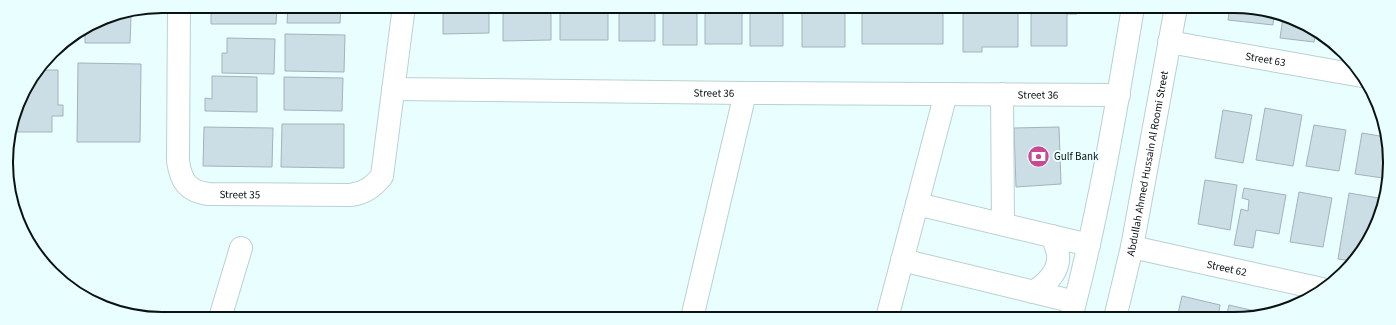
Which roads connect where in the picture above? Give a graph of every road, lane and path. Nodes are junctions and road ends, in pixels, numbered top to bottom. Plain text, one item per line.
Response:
1 (179, 13) edge
2 (403, 13) edge
3 (1132, 13) edge
4 (1175, 13) edge
5 (1169, 42) junction
6 (1355, 75) edge
7 (393, 89) junction
8 (745, 93) junction
9 (946, 94) junction
10 (1002, 94) junction
11 (1119, 95) junction
12 (917, 204) junction
13 (1003, 224) junction
14 (1052, 236) junction
15 (1089, 245) junction
16 (1132, 247) junction
17 (241, 248) dead end
18 (902, 260) junction
19 (1316, 288) edge
20 (1033, 292) junction
21 (1073, 310) edge
22 (222, 312) edge
23 (693, 312) edge
24 (889, 312) edge
25 (1116, 312) edge

1 - 7 street, Street 35
2 - 7 street
3 - 11 street
4 - 5 street, Abdullah Ahmed Hussain Al Roomi Street
5 - 6 street, Street 63
5 - 16 street, Abdullah Ahmed Hussain Al Roomi Street
7 - 8 street, Street 36
8 - 9 street, Street 36
8 - 23 street
9 - 10 street, Street 36
9 - 12 street
10 - 11 street, Street 36
10 - 13 street
11 - 15 street
12 - 13 street
12 - 18 street
13 - 14 street
14 - 15 street
14 - 20 street
15 - 21 street
16 - 19 street, Street 62
16 - 25 street, Abdullah Ahmed Hussain Al Roomi Street
17 - 22 street
18 - 20 street
18 - 24 street
20 - 21 street

